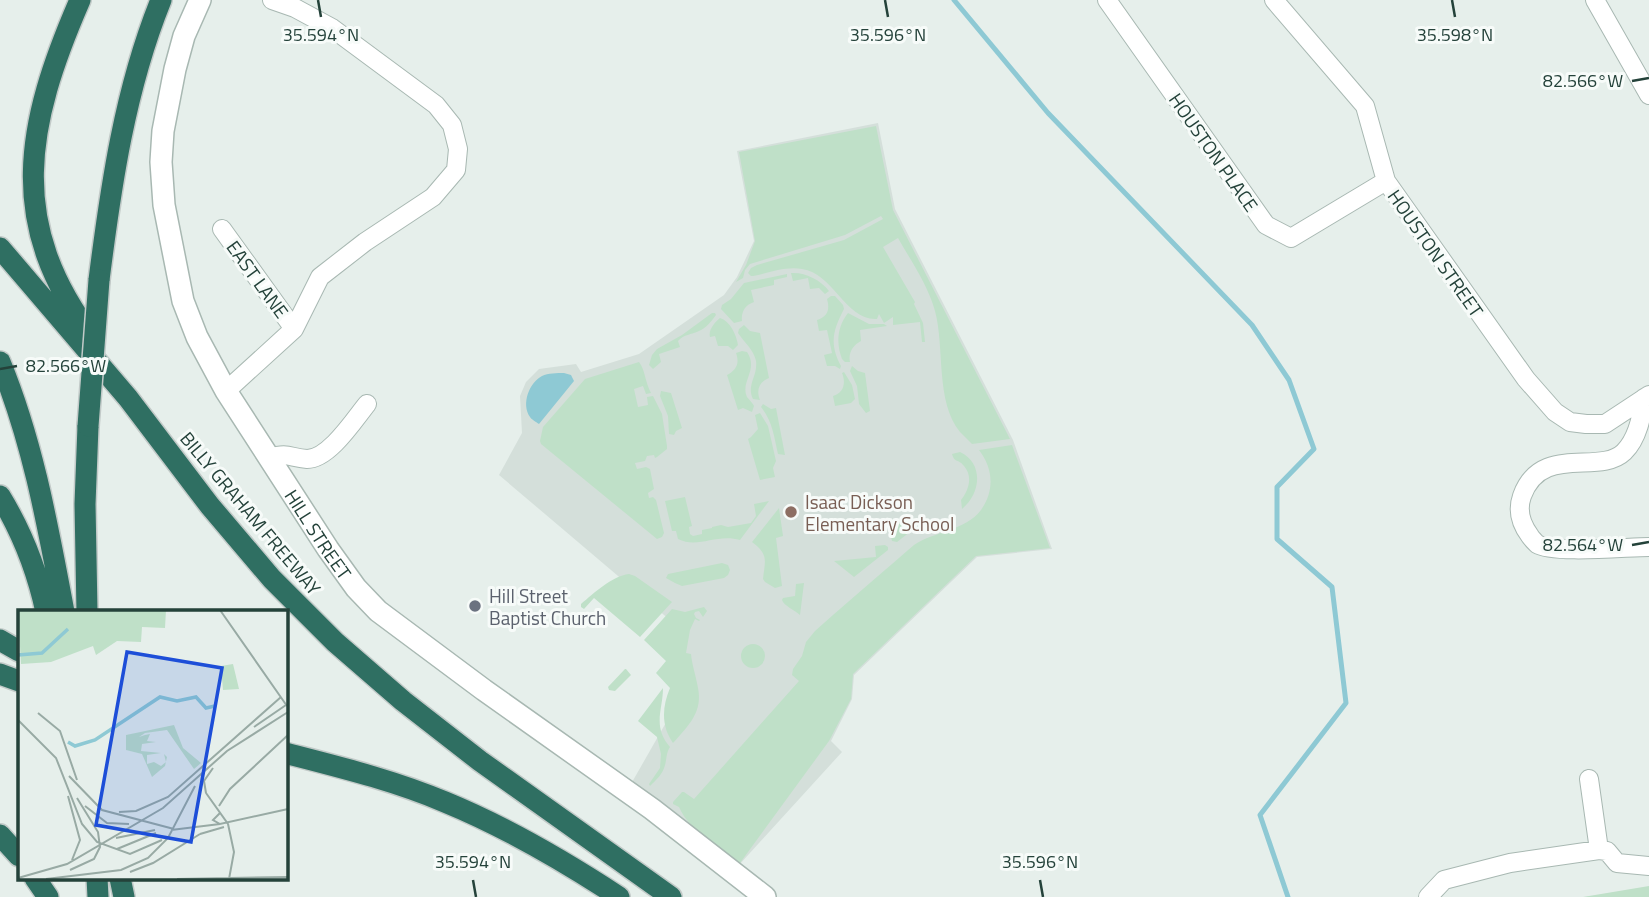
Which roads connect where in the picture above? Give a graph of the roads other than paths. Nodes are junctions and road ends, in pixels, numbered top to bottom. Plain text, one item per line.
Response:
1 (80, 0) edge
2 (161, 0) edge
3 (200, 0) edge
4 (272, 0) edge
5 (1107, 0) edge
6 (1274, 0) edge
7 (1595, 0) edge
8 (298, 4) edge
9 (1649, 95) edge
10 (1386, 181) junction
11 (222, 229) dead end
12 (0, 248) edge
13 (295, 329) junction
14 (0, 362) edge
15 (226, 391) junction
16 (1646, 396) edge
17 (128, 398) junction
18 (367, 404) dead end
19 (269, 458) junction
20 (0, 496) edge
21 (1649, 547) edge
22 (45, 610) edge
23 (64, 610) edge
24 (87, 610) edge
25 (0, 640) edge
26 (18, 650) edge
27 (0, 674) edge
28 (18, 681) edge
29 (287, 754) edge
30 (1589, 779) dead end
31 (0, 835) edge
32 (1599, 850) junction
33 (18, 855) edge
34 (1649, 866) edge
35 (36, 880) edge
36 (48, 897) edge
37 (620, 897) edge
38 (671, 897) edge
39 (765, 897) edge
40 (1429, 897) edge

1 - 17 highway
2 - 24 highway, bridge
3 - 15 street, HILL STREET
4 - 8 street
5 - 10 street, HOUSTON PLACE
6 - 10 street, HOUSTON STREET
7 - 9 street
8 - 13 street
10 - 16 street, HOUSTON STREET
11 - 13 street, EAST LANE
12 - 17 highway, BILLY GRAHAM FREEWAY
13 - 15 street
14 - 23 highway
15 - 19 street, HILL STREET
16 - 21 street
17 - 38 highway, BILLY GRAHAM FREEWAY
18 - 19 street
19 - 39 street, HILL STREET
20 - 22 highway
25 - 26 highway
27 - 28 highway
29 - 37 highway
30 - 32 street
31 - 33 highway
32 - 34 street
32 - 40 street
35 - 36 highway

